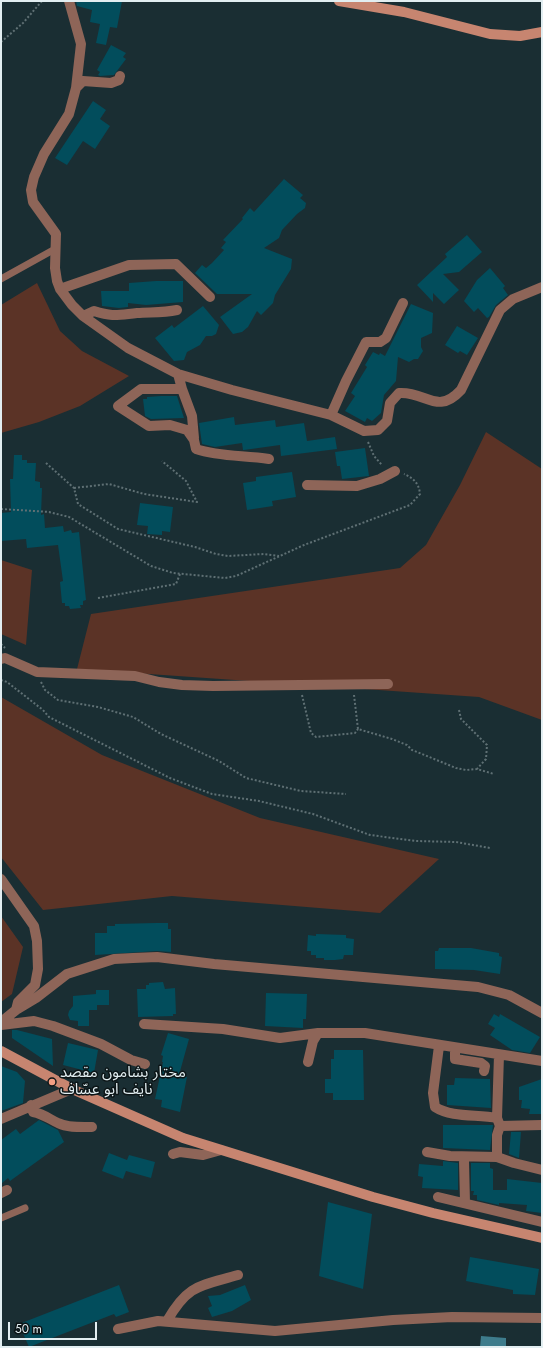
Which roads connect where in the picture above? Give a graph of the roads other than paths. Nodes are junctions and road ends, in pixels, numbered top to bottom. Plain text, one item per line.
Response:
1 (69, 1) edge
2 (339, 1) edge
3 (542, 32) edge
4 (120, 76) dead end
5 (76, 88) junction
6 (56, 249) junction
7 (1, 279) edge
8 (542, 287) edge
9 (60, 289) junction
10 (210, 297) dead end
11 (403, 303) dead end
12 (177, 310) dead end
13 (83, 316) junction
14 (178, 374) junction
15 (182, 389) junction
16 (331, 415) junction
17 (194, 440) junction
18 (269, 459) dead end
19 (395, 471) road end
20 (307, 485) dead end
21 (1, 659) edge
22 (388, 684) dead end
23 (1, 879) edge
24 (16, 1010) junction
25 (542, 1013) edge
26 (1, 1022) edge
27 (144, 1024) dead end
28 (1, 1025) edge
29 (318, 1033) junction
30 (439, 1046) junction
31 (455, 1048) junction
32 (1, 1051) edge
33 (499, 1055) junction
34 (542, 1061) edge
35 (308, 1062) dead end
36 (145, 1064) dead end
37 (484, 1071) dead end
38 (72, 1089) junction
39 (31, 1105) junction
40 (1, 1119) edge
41 (498, 1122) junction
42 (542, 1125) edge
43 (92, 1127) dead end
44 (221, 1150) junction
45 (427, 1152) dead end
46 (173, 1154) dead end
47 (497, 1157) junction
48 (464, 1160) dead end
49 (542, 1170) edge
50 (438, 1197) dead end
51 (465, 1203) junction
52 (25, 1208) dead end
53 (1, 1218) edge
54 (542, 1222) edge
55 (542, 1238) edge
56 (238, 1274) dead end
57 (542, 1318) edge
58 (167, 1321) junction
59 (118, 1329) dead end

1 - 5 street
2 - 3 main road
4 - 5 street
5 - 6 street
6 - 7 lane
6 - 9 street
8 - 16 street
9 - 10 street
9 - 13 street
11 - 16 street
12 - 13 street
13 - 14 street
14 - 15 street
14 - 16 street
15 - 17 street
15 - 17 street
17 - 18 street
19 - 20 street
21 - 22 street
23 - 24 street
24 - 25 street
24 - 26 street
27 - 29 street
28 - 36 street
29 - 30 street
29 - 35 street
30 - 31 street
30 - 41 street
31 - 33 street
31 - 37 street
32 - 38 main road
33 - 34 street
33 - 41 street
38 - 39 street
38 - 44 main road
39 - 40 street
39 - 43 street
41 - 42 street
41 - 47 street
44 - 46 street
44 - 55 main road
45 - 47 street
47 - 49 street
48 - 51 street
50 - 51 street
51 - 54 street
52 - 53 lane
56 - 58 street
57 - 58 street
58 - 59 street

